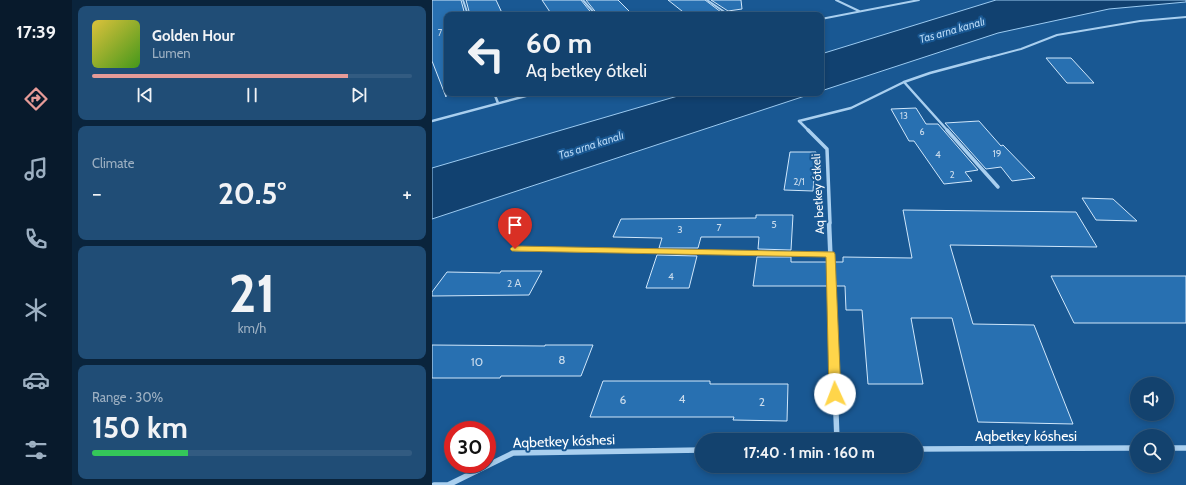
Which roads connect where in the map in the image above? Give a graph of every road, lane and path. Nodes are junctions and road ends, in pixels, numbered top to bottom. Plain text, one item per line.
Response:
1 (464, 0) edge
2 (583, 0) edge
3 (707, 0) edge
4 (836, 0) edge
5 (919, 0) edge
6 (859, 11) junction
7 (467, 12) edge
8 (593, 12) edge
9 (725, 12) edge
10 (1186, 17) edge
11 (824, 18) edge
12 (904, 82) junction
13 (495, 96) edge
14 (525, 96) edge
15 (498, 103) junction
16 (432, 121) edge
17 (998, 187) dead end
18 (515, 249) dead end
19 (831, 254) junction
20 (837, 433) edge
21 (1130, 448) edge
22 (1174, 448) edge
23 (1186, 448) edge
24 (923, 449) edge
25 (695, 450) edge
26 (434, 485) edge

1 - 7 street
2 - 8 street
3 - 9 street
4 - 6 street
5 - 6 street
6 - 11 street
10 - 12 street
12 - 17 street
12 - 19 street, Aq betkey ótkeli
13 - 15 street
14 - 15 street
15 - 16 street
18 - 19 street
19 - 20 street, Aq betkey ótkeli
21 - 24 street, Aqbetkey kóshesi
22 - 23 street
25 - 26 street, Aqbetkey kóshesi

